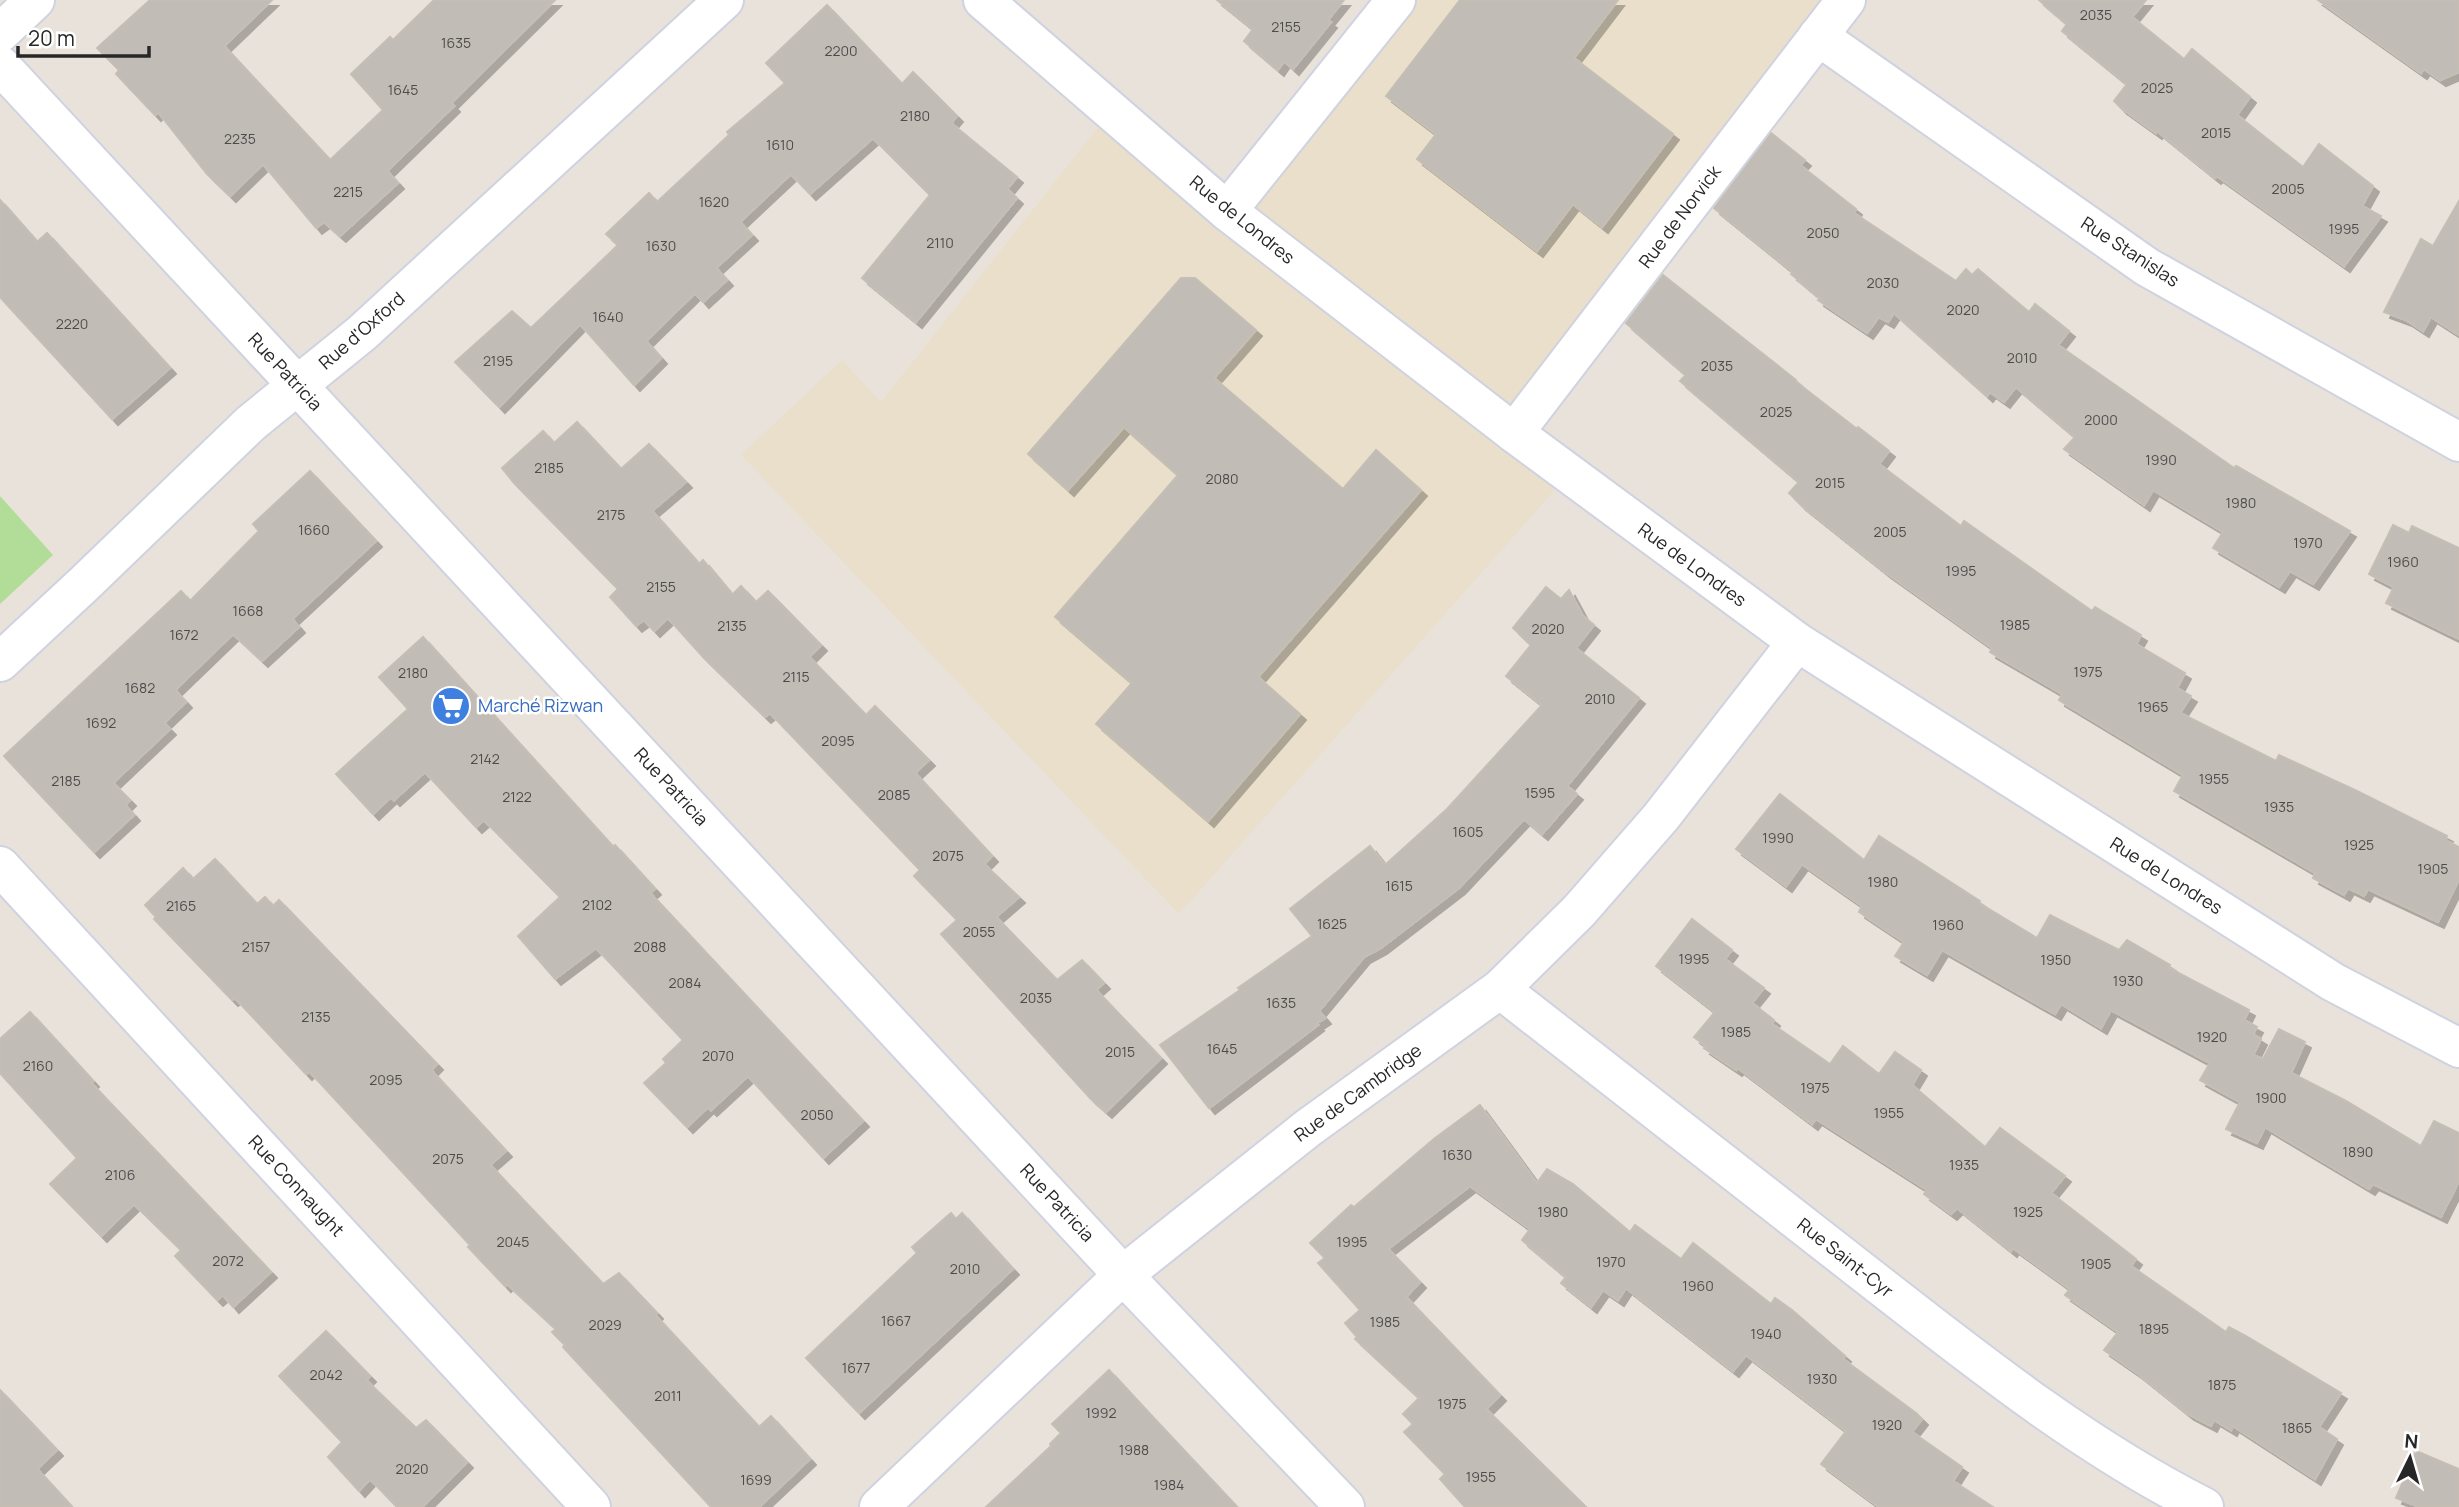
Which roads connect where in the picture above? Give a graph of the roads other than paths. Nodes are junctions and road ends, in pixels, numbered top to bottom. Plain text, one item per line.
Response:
1 (35, 0) edge
2 (724, 0) edge
3 (983, 0) edge
4 (1396, 0) edge
5 (1846, 0) edge
6 (0, 33) edge
7 (1818, 36) junction
8 (0, 65) edge
9 (1227, 211) junction
10 (298, 385) junction
11 (1514, 433) junction
12 (2459, 442) edge
13 (1797, 642) junction
14 (0, 662) edge
15 (0, 866) edge
16 (1500, 989) junction
17 (2459, 1048) edge
18 (1123, 1275) junction
19 (592, 1507) edge
20 (879, 1507) edge
21 (1345, 1507) edge
22 (2204, 1507) edge

1 - 6 street
2 - 10 street, Rue d'Oxford
3 - 9 street, Rue de Londres
4 - 9 street
5 - 7 street, Rue de Norvick
7 - 11 street, Rue de Norvick
7 - 12 street, Rue Stanislas
8 - 10 street, Rue Patricia
9 - 11 street, Rue de Londres
10 - 14 street, Rue d'Oxford
10 - 18 street, Rue Patricia
11 - 13 street, Rue de Londres
13 - 16 street, Rue de Cambridge
13 - 17 street, Rue de Londres
15 - 19 street, Rue Connaught
16 - 18 street, Rue de Cambridge
16 - 22 street, Rue Saint-Cyr
18 - 20 street, Rue de Cambridge
18 - 21 street, Rue Patricia

